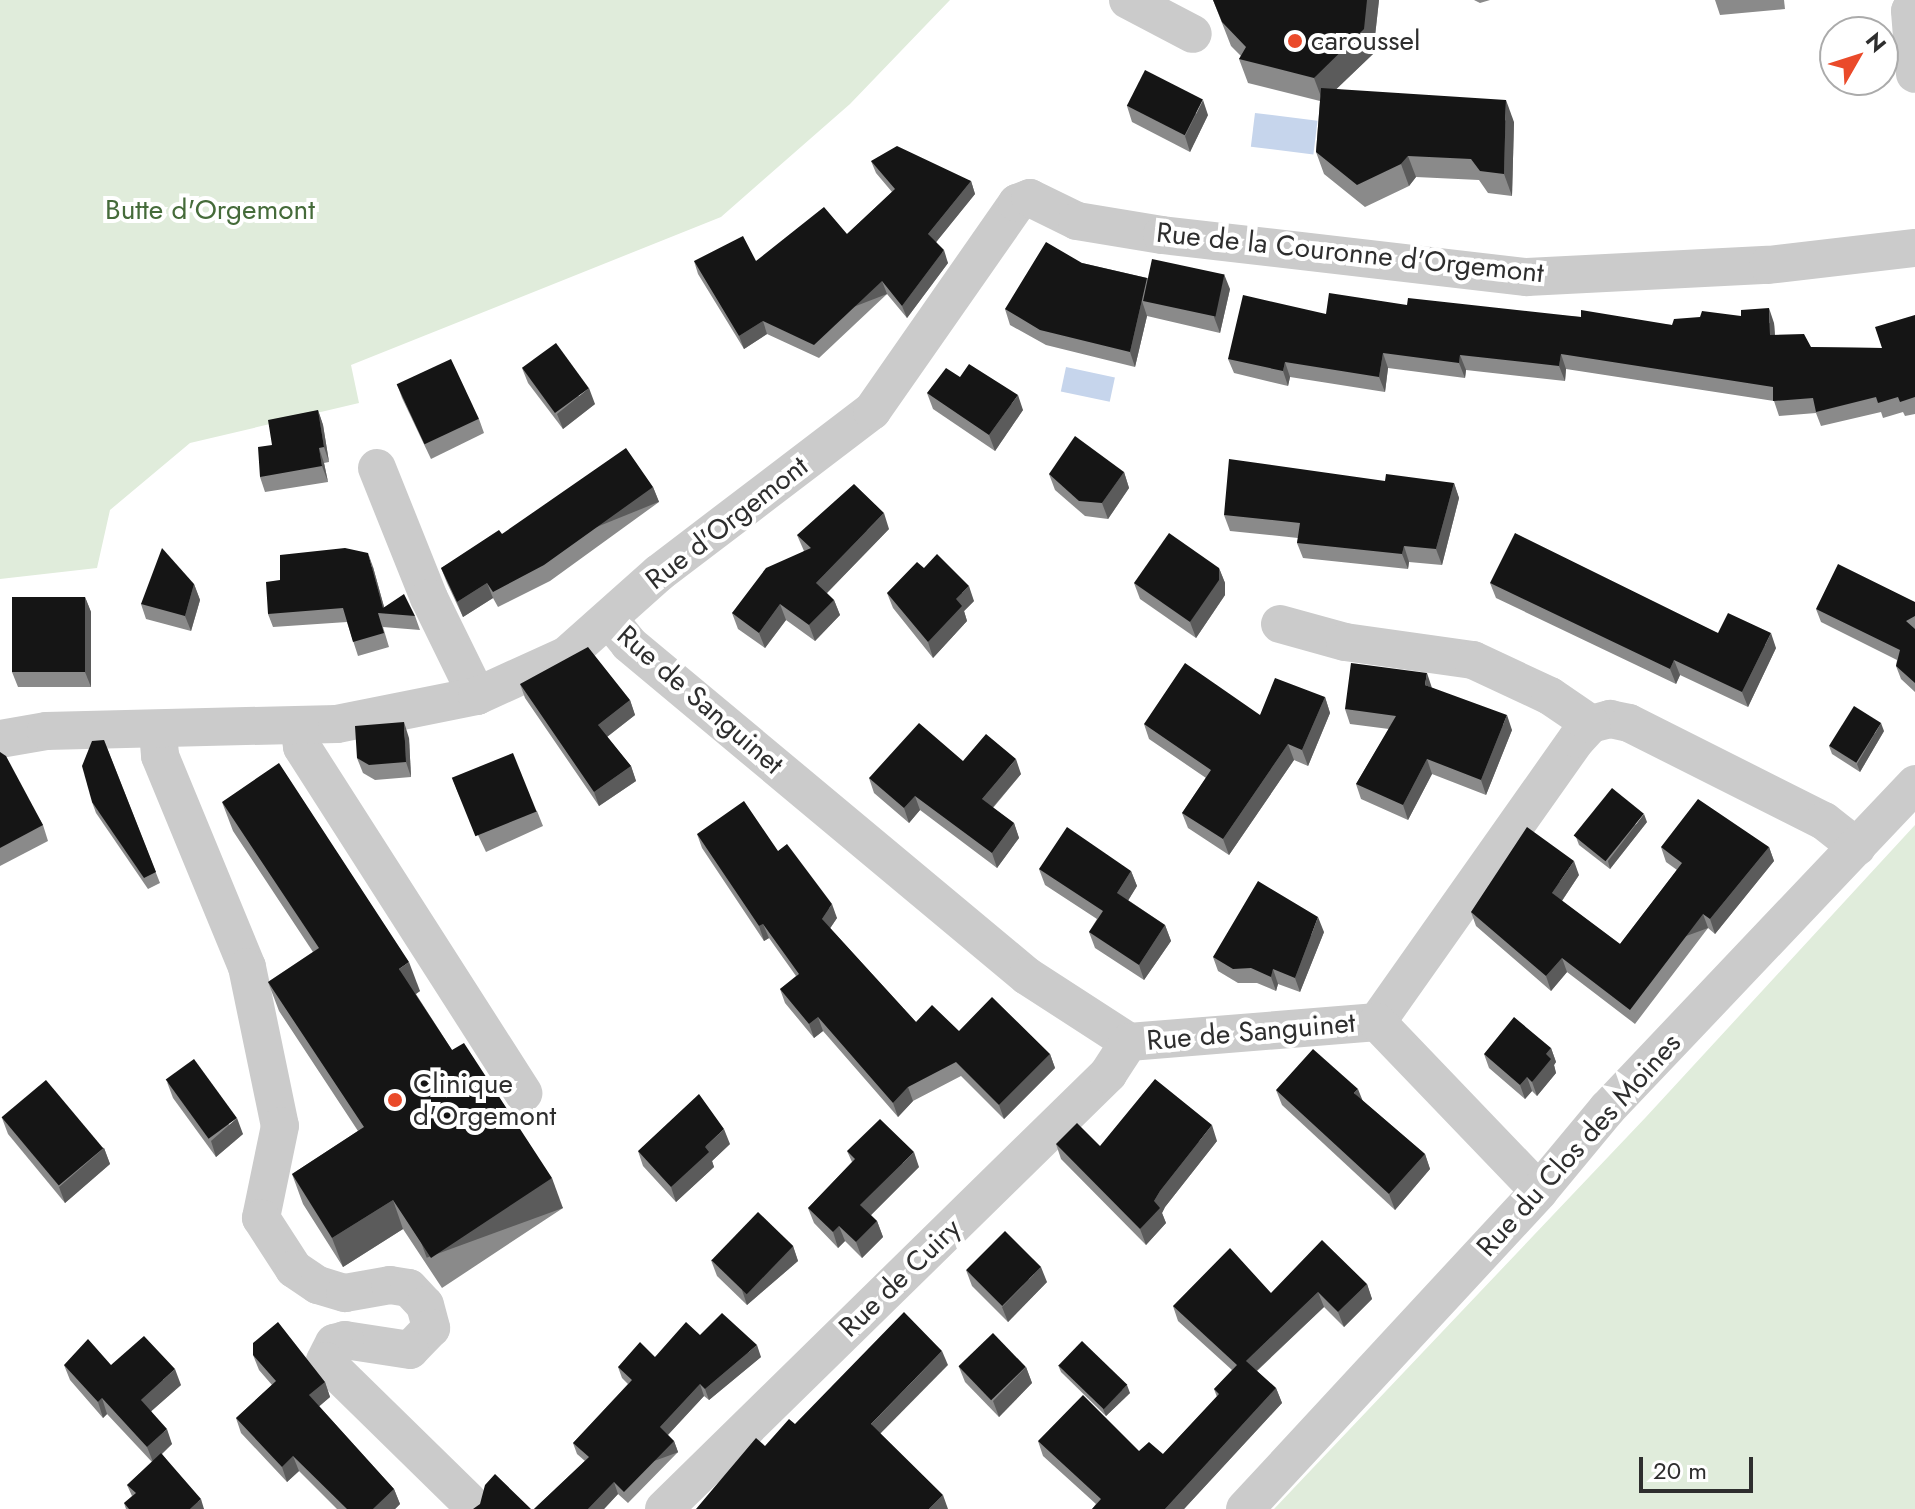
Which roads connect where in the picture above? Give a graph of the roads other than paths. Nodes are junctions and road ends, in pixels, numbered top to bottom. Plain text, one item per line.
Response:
1 (1128, 0) edge
2 (1915, 0) edge
3 (1193, 34) dead end
4 (1915, 74) edge
5 (1030, 198) joint
6 (1915, 248) edge
7 (377, 468) dead end
8 (609, 619) junction
9 (1280, 624) dead end
10 (477, 696) junction
11 (1591, 724) junction
12 (299, 725) junction
13 (158, 732) junction
14 (0, 739) edge
15 (1915, 784) edge
16 (1857, 847) junction
17 (1377, 1022) junction
18 (1129, 1042) junction
19 (523, 1093) dead end
20 (1539, 1191) junction
21 (468, 1501) dead end
22 (664, 1509) edge
23 (1245, 1509) edge

1 - 3 street
2 - 4 street
5 - 6 street, Rue de la Couronne d'Orgemont
5 - 8 street, Rue d'Orgemont
7 - 10 street
8 - 10 street, Rue d'Orgemont
8 - 18 street, Rue de Sanguinet
9 - 11 street
10 - 12 street, Rue d'Orgemont
11 - 16 street
11 - 17 street, Rue de Sanguinet
12 - 13 street, Rue d'Orgemont
12 - 19 street
13 - 14 street, Rue d'Orgemont
13 - 21 street
15 - 16 street, Rue du Clos des Moines
16 - 20 street, Rue du Clos des Moines
17 - 18 street, Rue de Sanguinet
17 - 20 street
18 - 22 street, Rue de Cuiry
20 - 23 street, Rue du Clos des Moines

